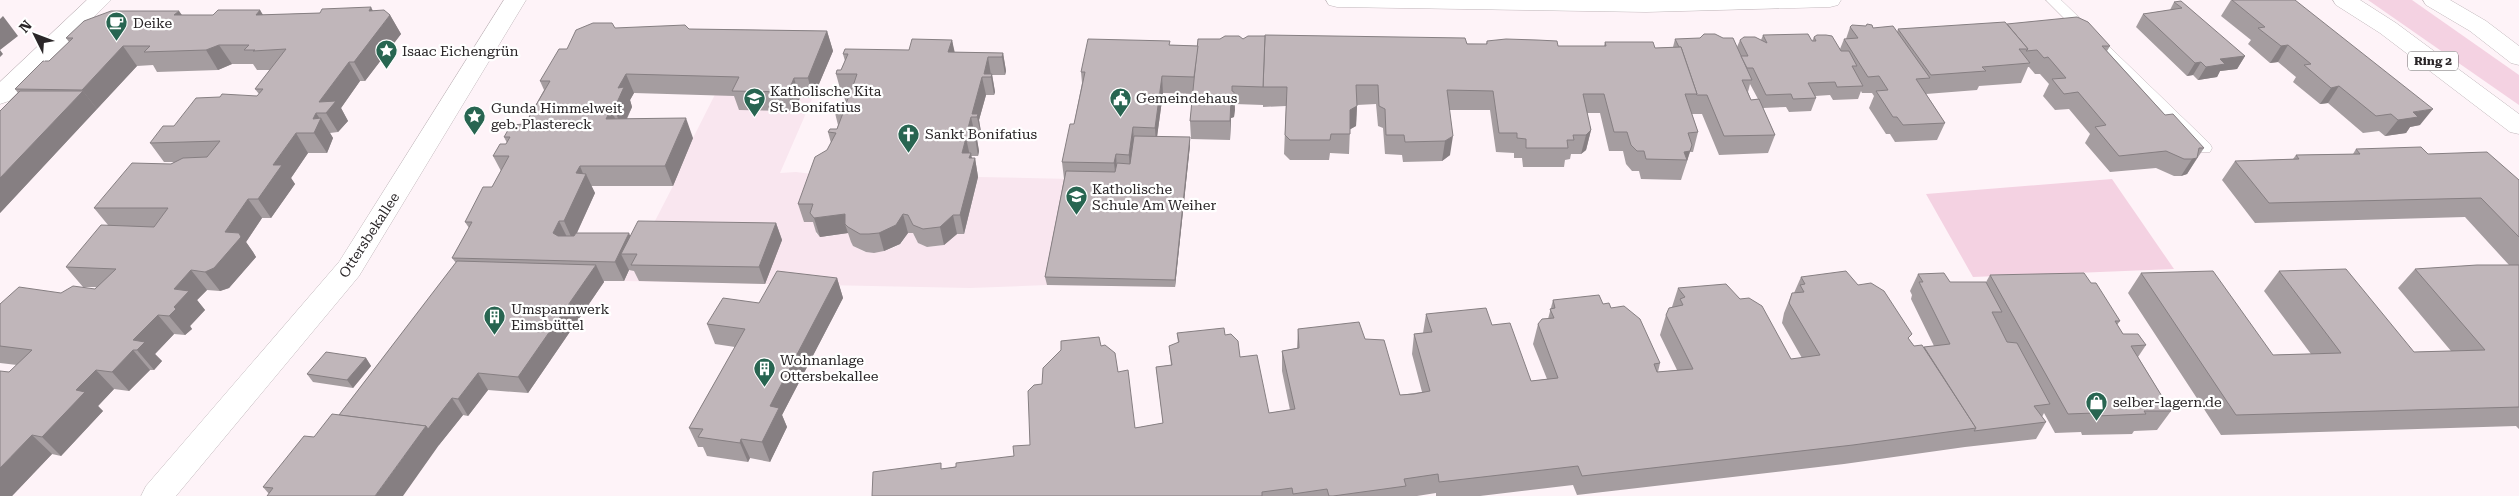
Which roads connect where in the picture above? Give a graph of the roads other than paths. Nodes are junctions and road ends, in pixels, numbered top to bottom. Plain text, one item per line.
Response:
1 (100, 0) edge
2 (515, 0) edge
3 (1337, 0) edge
4 (1830, 0) edge
5 (2054, 0) edge
6 (2344, 0) edge
7 (2434, 0) edge
8 (2519, 58) edge
9 (0, 96) edge
10 (2519, 126) edge
11 (2204, 148) edge
12 (157, 496) edge

1 - 9 street
2 - 12 street, Ottersbekallee
3 - 4 street
5 - 11 lane
6 - 10 street, Ring 2
7 - 8 street

